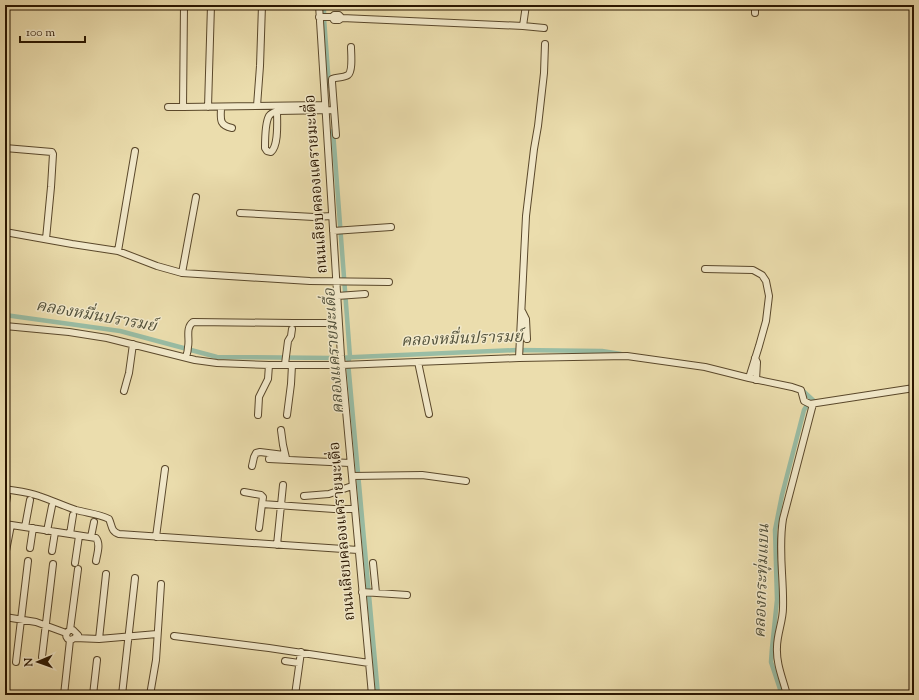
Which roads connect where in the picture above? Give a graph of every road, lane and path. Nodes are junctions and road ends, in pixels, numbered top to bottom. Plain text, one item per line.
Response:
1 (184, 5) edge
2 (211, 5) edge
3 (262, 5) edge
4 (319, 5) edge
5 (526, 5) edge
6 (755, 5) edge
7 (755, 13) dead end
8 (325, 17) junction
9 (523, 26) junction
10 (544, 28) dead end
11 (545, 44) dead end
12 (351, 47) dead end
13 (257, 106) junction
14 (168, 107) dead end
15 (183, 107) junction
16 (208, 107) junction
17 (221, 107) junction
18 (328, 109) junction
19 (277, 111) junction
20 (266, 127) junction
21 (276, 127) junction
22 (232, 128) dead end
23 (336, 135) dead end
24 (5, 148) edge
25 (135, 151) dead end
26 (196, 197) dead end
27 (240, 213) dead end
28 (332, 216) junction
29 (391, 227) dead end
30 (337, 230) junction
31 (5, 232) edge
32 (46, 239) junction
33 (118, 251) junction
34 (704, 269) dead end
35 (182, 273) junction
36 (340, 281) junction
37 (389, 282) dead end
38 (365, 294) dead end
39 (341, 295) junction
40 (522, 311) junction
41 (338, 323) junction
42 (5, 326) edge
43 (292, 329) dead end
44 (527, 339) dead end
45 (133, 344) junction
46 (187, 352) junction
47 (519, 354) junction
48 (287, 361) junction
49 (344, 362) junction
50 (418, 362) junction
51 (268, 365) junction
52 (753, 376) junction
53 (914, 388) edge
54 (124, 391) dead end
55 (810, 404) junction
56 (430, 414) dead end
57 (258, 415) dead end
58 (287, 415) dead end
59 (280, 430) dead end
60 (285, 457) junction
61 (269, 459) dead end
62 (350, 463) junction
63 (252, 466) dead end
64 (165, 469) dead end
65 (356, 476) junction
66 (466, 481) dead end
67 (283, 485) dead end
68 (352, 486) junction
69 (5, 489) edge
70 (244, 492) dead end
71 (304, 496) dead end
72 (7, 497) dead end
73 (30, 500) dead end
74 (262, 504) junction
75 (281, 505) junction
76 (52, 506) dead end
77 (5, 508) edge
78 (354, 509) junction
79 (73, 515) dead end
80 (94, 522) dead end
81 (8, 524) edge
82 (25, 527) junction
83 (33, 528) junction
84 (259, 528) dead end
85 (47, 531) junction
86 (55, 532) junction
87 (70, 534) junction
88 (79, 536) junction
89 (91, 538) junction
90 (156, 538) junction
91 (277, 545) junction
92 (30, 548) dead end
93 (358, 550) junction
94 (6, 551) edge
95 (52, 551) dead end
96 (28, 561) dead end
97 (96, 561) dead end
98 (75, 563) dead end
99 (373, 563) dead end
100 (53, 564) dead end
101 (78, 569) dead end
102 (106, 574) dead end
103 (135, 578) dead end
104 (161, 584) dead end
105 (369, 593) junction
106 (407, 595) dead end
107 (5, 617) edge
108 (21, 619) junction
109 (45, 625) junction
110 (68, 632) junction
111 (157, 634) junction
112 (174, 636) dead end
113 (128, 637) junction
114 (73, 639) junction
115 (99, 639) junction
116 (300, 652) junction
117 (42, 657) dead end
118 (97, 660) dead end
119 (285, 661) dead end
120 (16, 662) dead end
121 (299, 663) junction
122 (369, 663) junction
123 (64, 695) edge
124 (93, 695) edge
125 (122, 695) edge
126 (150, 695) edge
127 (294, 695) edge
128 (372, 695) edge
129 (787, 695) edge

1 - 15 street
2 - 16 street
3 - 13 street
4 - 8 street, ถนนเลียบคลองแครายมะเดื่อ
5 - 9 street
6 - 7 street
8 - 9 street
8 - 18 street, ถนนเลียบคลองแครายมะเดื่อ
9 - 10 street
11 - 40 street
12 - 18 street
13 - 17 street
13 - 18 street
14 - 15 street
15 - 16 street
16 - 17 street
17 - 22 street
18 - 19 street
18 - 23 street
18 - 28 street, ถนนเลียบคลองแครายมะเดื่อ
19 - 20 street
19 - 21 street
20 - 21 street
20 - 21 street
24 - 32 street
25 - 33 street
26 - 35 street
27 - 28 street
28 - 30 street, ถนนเลียบคลองแครายมะเดื่อ
29 - 30 street
30 - 36 street, ถนนเลียบคลองแครายมะเดื่อ
31 - 32 street
32 - 33 street
33 - 35 street
34 - 52 street
35 - 36 street
36 - 37 street
36 - 39 street, ถนนเลียบคลองแครายมะเดื่อ
38 - 39 street
39 - 41 street, ถนนเลียบคลองแครายมะเดื่อ
40 - 44 street
40 - 47 street
41 - 46 street
41 - 49 street, ถนนเลียบคลองแครายมะเดื่อ
42 - 45 street
43 - 48 street
45 - 46 street
45 - 54 street
46 - 51 street
47 - 50 street
47 - 52 street
48 - 49 street
48 - 51 street
48 - 58 street
49 - 50 street
49 - 62 street, ถนนเลียบคลองแครายมะเดื่อ
50 - 56 street
51 - 57 street
52 - 55 street
53 - 55 street
55 - 129 street
59 - 60 street
60 - 61 street
60 - 62 street
60 - 63 street
62 - 65 street, ถนนเลียบคลองแครายมะเดื่อ
64 - 90 street
65 - 66 street
65 - 68 street, ถนนเลียบคลองแครายมะเดื่อ
67 - 75 street
68 - 71 street
68 - 78 street, ถนนเลียบคลองแครายมะเดื่อ
69 - 90 street
70 - 74 street
72 - 77 street
73 - 82 street
74 - 75 street
74 - 84 street
75 - 78 street
75 - 91 street
76 - 85 street
78 - 93 street, ถนนเลียบคลองแครายมะเดื่อ
79 - 87 street
80 - 89 street
81 - 82 street
81 - 94 street
82 - 83 street
83 - 85 street
83 - 92 street
85 - 86 street
86 - 87 street
86 - 95 street
87 - 88 street
88 - 89 street
88 - 98 street
89 - 97 street
90 - 91 street
91 - 93 street
93 - 105 street, ถนนเลียบคลองแครายมะเดื่อ
96 - 108 street
99 - 105 street
100 - 109 street
101 - 110 street
102 - 115 street
103 - 113 street
104 - 111 street
105 - 106 street
105 - 122 street, ถนนเลียบคลองแครายมะเดื่อ
107 - 108 street
108 - 109 street
108 - 120 street
109 - 110 street
109 - 117 street
110 - 114 street
110 - 114 street
111 - 113 street
111 - 126 street
112 - 116 street
113 - 115 street
113 - 125 street
114 - 115 street
114 - 123 street
116 - 121 street
116 - 122 street
118 - 124 street
119 - 121 street
121 - 127 street
122 - 128 street, ถนนเลียบคลองแครายมะเดื่อ

